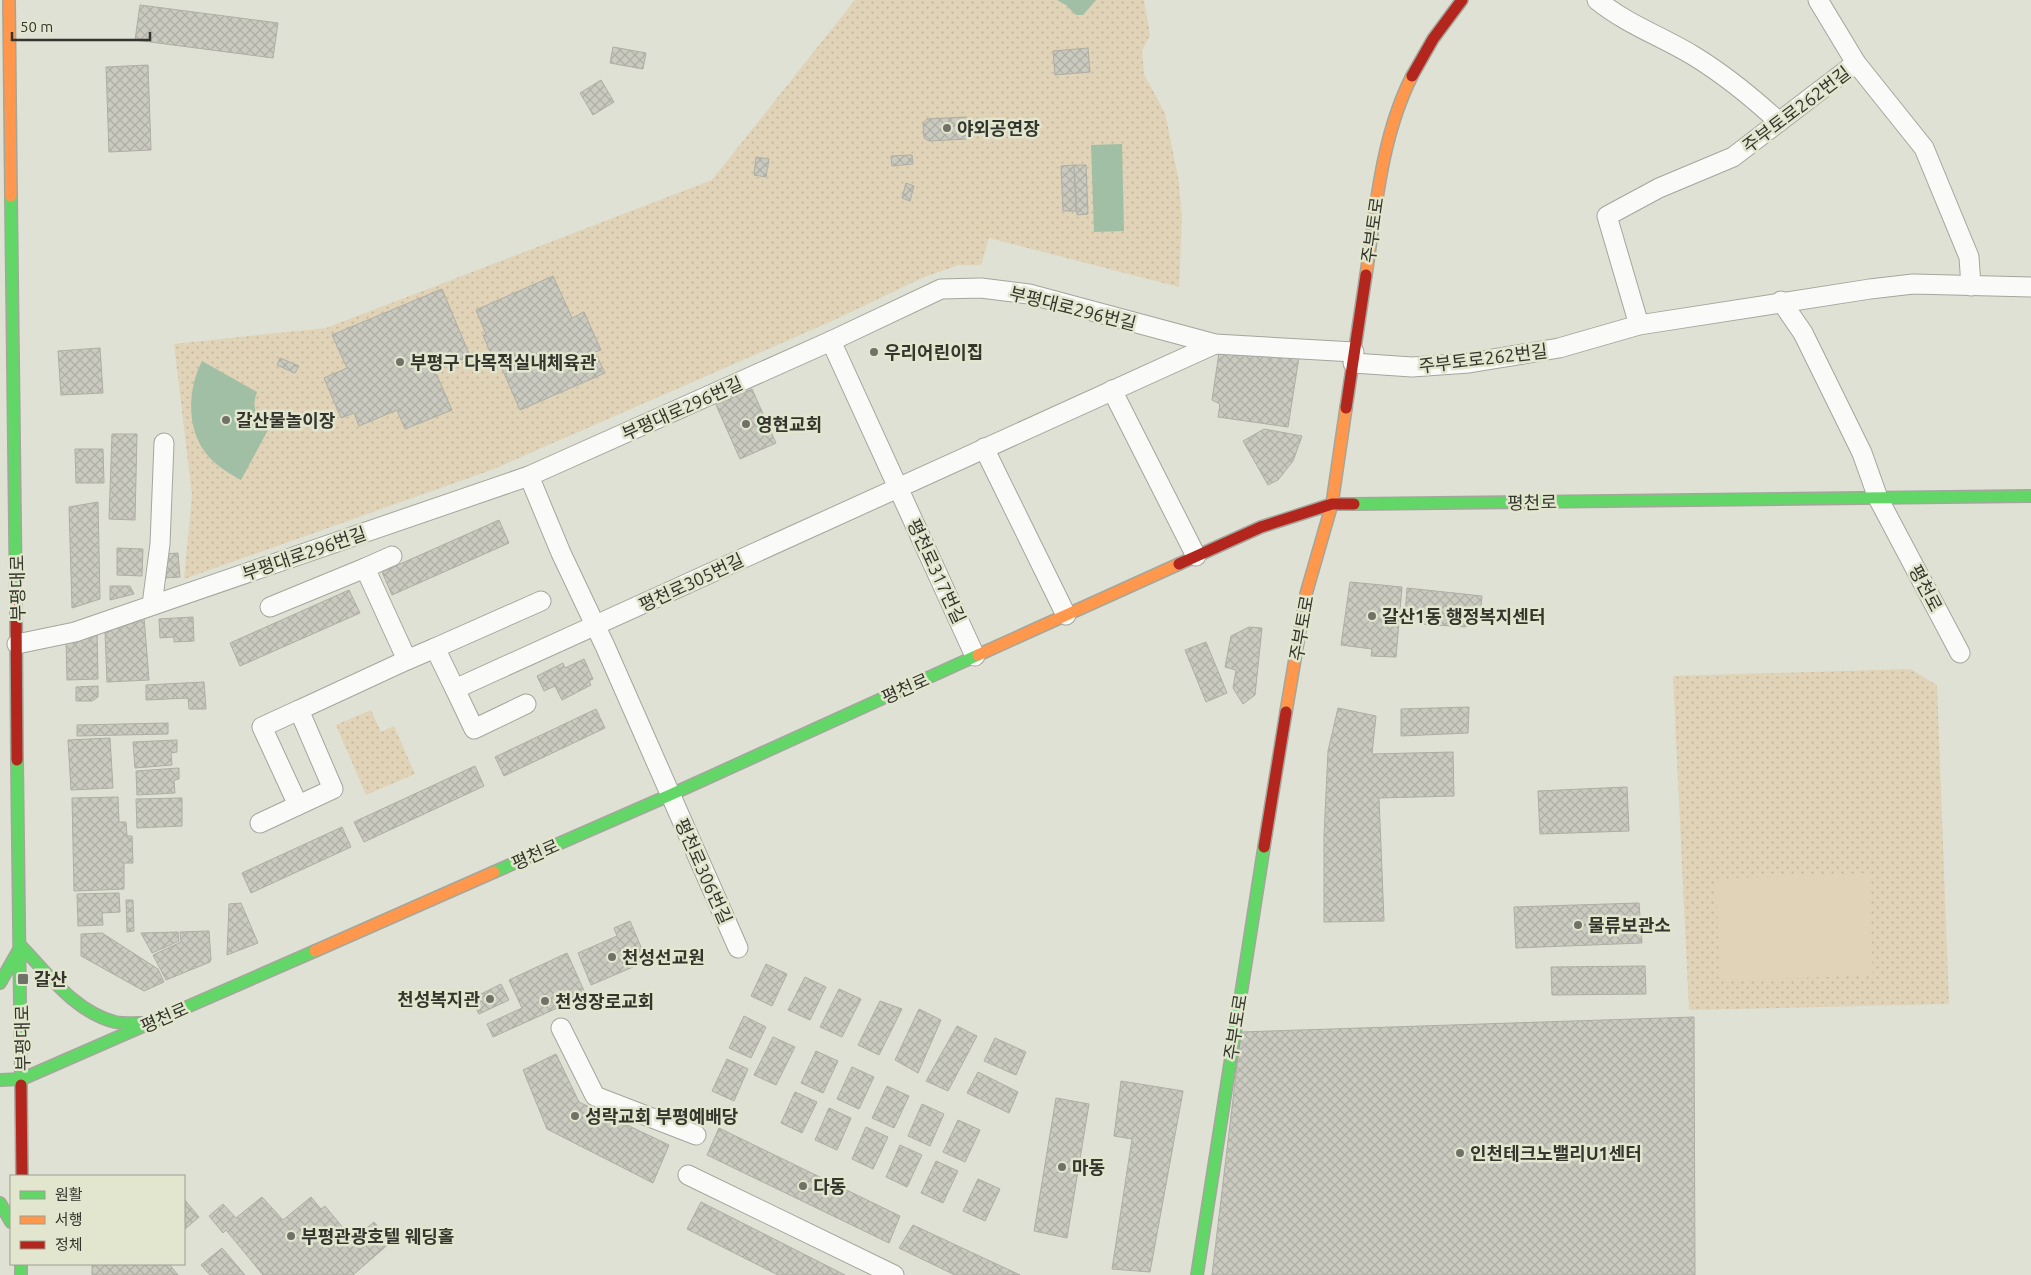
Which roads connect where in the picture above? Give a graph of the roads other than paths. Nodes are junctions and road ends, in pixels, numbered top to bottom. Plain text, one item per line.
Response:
1 (9, 0) edge
2 (1462, 0) edge
3 (1597, 0) edge
4 (1818, 0) edge
5 (1856, 63) junction
6 (1779, 122) junction
7 (6, 169) edge
8 (1972, 286) junction
9 (2031, 288) edge
10 (1781, 301) junction
11 (1639, 325) junction
12 (831, 341) junction
13 (1214, 344) junction
14 (1353, 358) junction
15 (1112, 390) junction
16 (164, 443) dead end
17 (984, 448) junction
18 (529, 476) junction
19 (898, 487) junction
20 (2031, 496) edge
21 (1878, 498) junction
22 (1332, 504) junction
23 (392, 556) dead end
24 (1196, 556) junction
25 (365, 568) junction
26 (541, 601) dead end
27 (152, 605) junction
28 (270, 607) dead end
29 (1066, 615) junction
30 (596, 626) junction
31 (17, 644) junction
32 (435, 648) junction
33 (1960, 653) dead end
34 (975, 656) junction
35 (407, 660) junction
36 (454, 689) junction
37 (526, 704) dead end
38 (298, 710) junction
39 (670, 794) junction
40 (298, 805) junction
41 (260, 823) dead end
42 (21, 946) junction
43 (738, 948) dead end
44 (0, 983) edge
45 (149, 1023) junction
46 (561, 1028) dead end
47 (22, 1079) junction
48 (0, 1080) edge
49 (696, 1135) dead end
50 (22, 1175) edge
51 (688, 1175) dead end
52 (0, 1203) edge
53 (10, 1220) edge
54 (894, 1275) edge
55 (1197, 1275) edge

1 - 7 main road, 부평대로
2 - 14 main road, 주부토로
3 - 6 street
4 - 5 street
5 - 6 street, 주부토로262번길
5 - 8 street, 주부토로262번길
6 - 11 street, 주부토로262번길
7 - 31 main road, 부평대로
8 - 9 street, 주부토로262번길
8 - 10 street, 주부토로262번길
10 - 11 street, 주부토로262번길
10 - 21 street, 평천로
11 - 14 street, 주부토로262번길
12 - 13 street, 부평대로296번길
12 - 18 street, 부평대로296번길
12 - 19 street, 평천로317번길
13 - 14 street, 부평대로296번길
13 - 15 street, 부평대로296번길
14 - 22 main road, 주부토로
15 - 17 street, 부평대로296번길
15 - 24 street
16 - 27 street
17 - 19 street
17 - 29 street
18 - 27 street, 부평대로296번길
18 - 30 street
19 - 30 street, 평천로305번길
19 - 34 street, 평천로317번길
20 - 21 main road, 평천로
21 - 22 main road, 평천로
21 - 33 street, 평천로
22 - 24 main road, 평천로
22 - 55 main road, 주부토로
23 - 25 street
24 - 29 main road, 평천로
25 - 28 street
25 - 35 street
26 - 32 street
27 - 31 street, 부평대로296번길
29 - 34 main road, 평천로
30 - 36 street, 평천로305번길
30 - 39 street
31 - 42 main road, 부평대로
32 - 35 street
32 - 36 street
34 - 39 main road, 평천로
35 - 38 street
36 - 37 street
38 - 40 street
38 - 40 street
39 - 43 street, 평천로306번길
39 - 45 main road, 평천로
40 - 41 street
42 - 44 main road
42 - 45 main road
42 - 47 main road, 부평대로
45 - 47 main road, 평천로
46 - 49 street
47 - 48 main road, 평천로
47 - 50 main road, 부평대로
51 - 54 street
52 - 53 main road

